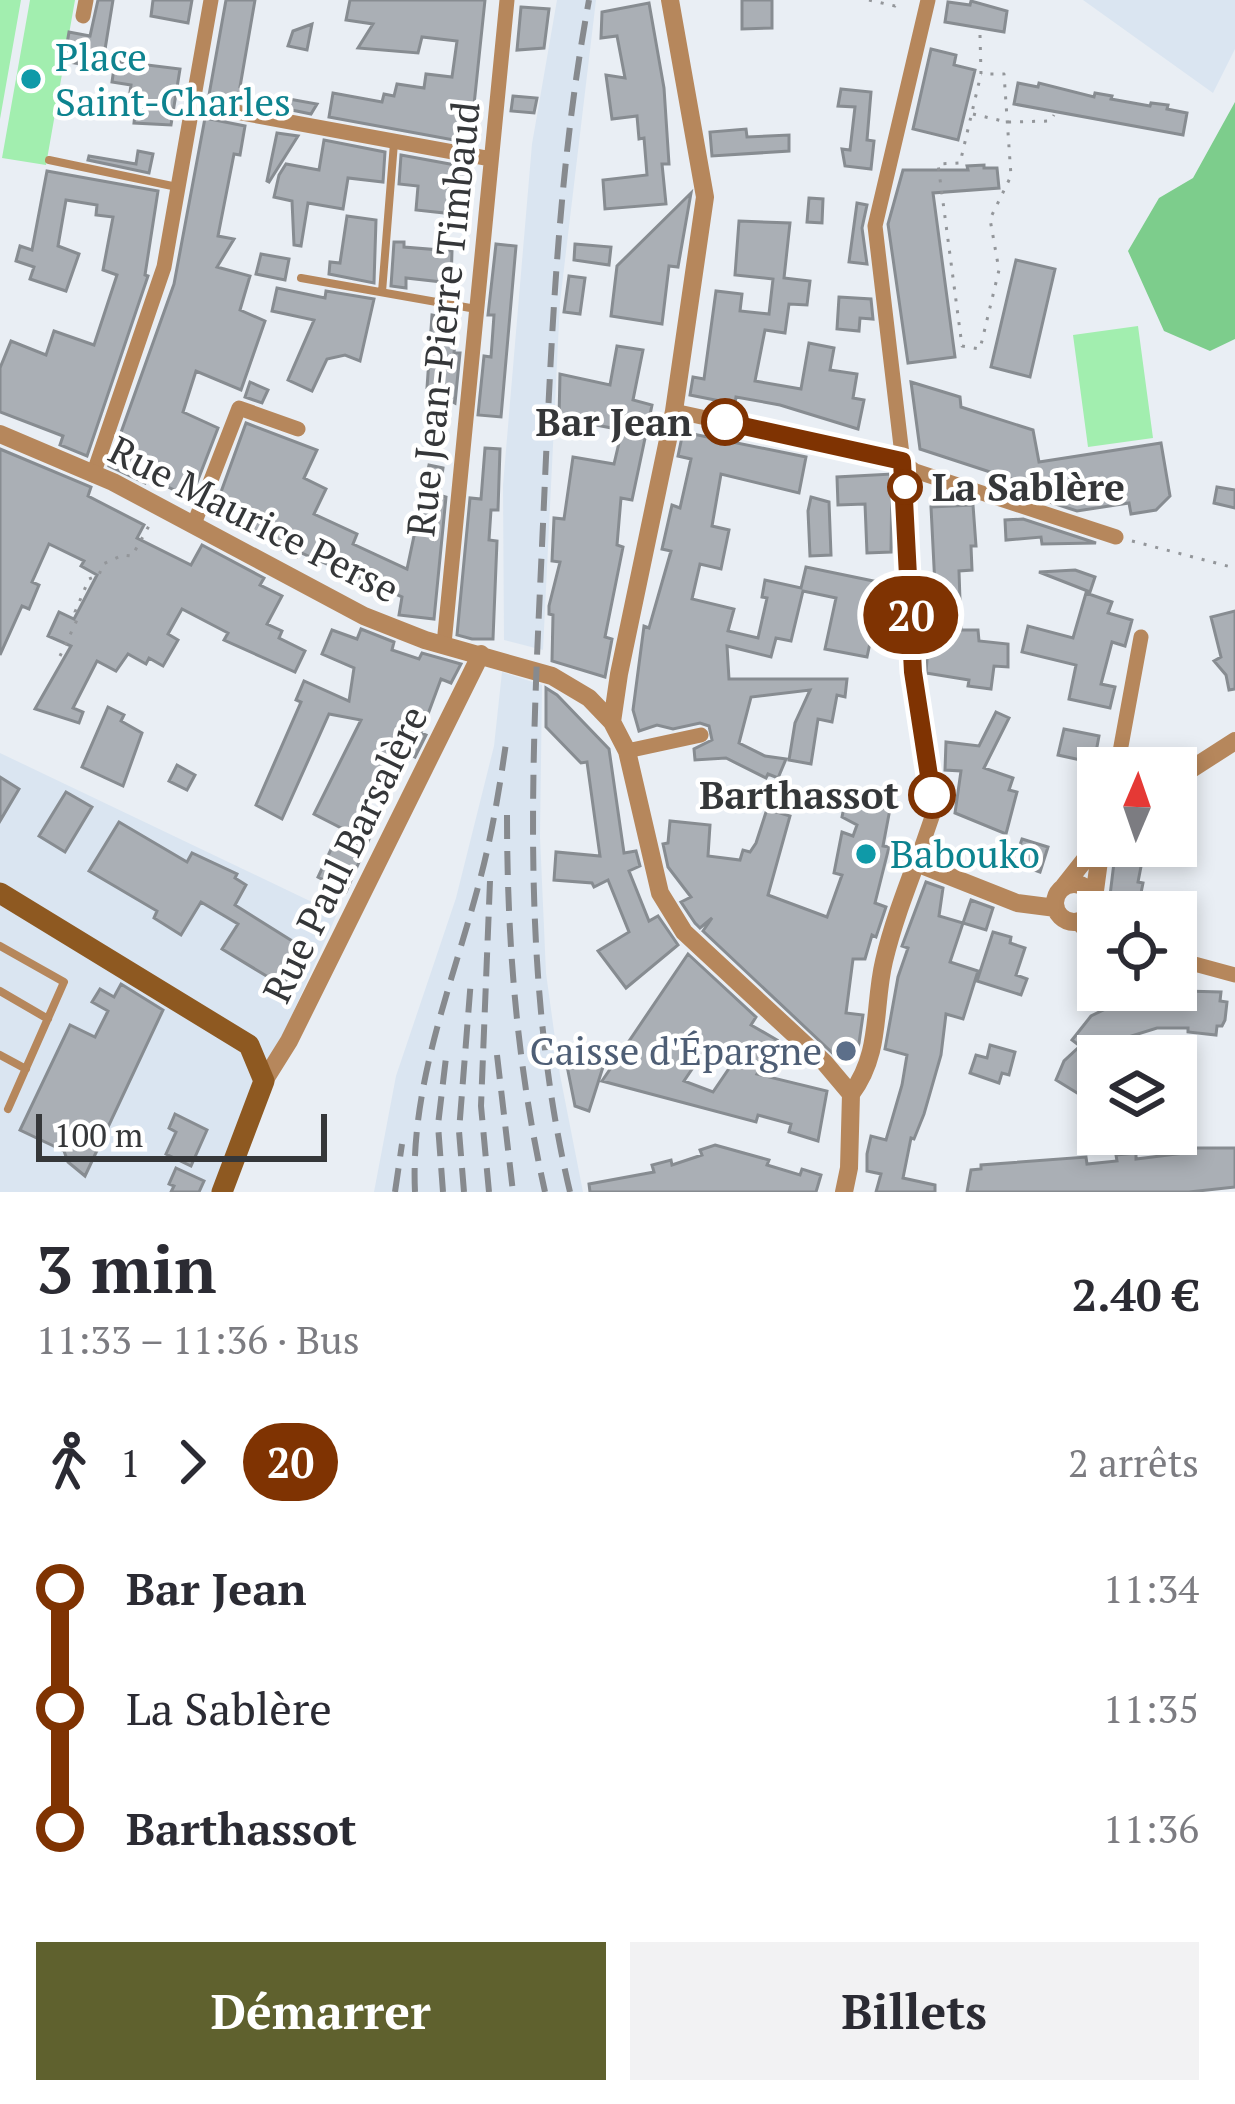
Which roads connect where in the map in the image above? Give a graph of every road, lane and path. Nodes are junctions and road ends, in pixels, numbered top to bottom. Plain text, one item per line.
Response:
1 (211, 0) edge
2 (507, 0) edge
3 (670, 0) edge
4 (869, 0) edge
5 (900, 0) edge
6 (928, 0) edge
7 (980, 35) dead end
8 (981, 74) junction
9 (193, 104) junction
10 (971, 113) junction
11 (1054, 116) dead end
12 (1007, 122) junction
13 (394, 142) junction
14 (491, 159) junction
15 (49, 160) dead end
16 (178, 187) junction
17 (301, 278) dead end
18 (382, 292) junction
19 (477, 309) junction
20 (674, 411) junction
21 (298, 429) dead end
22 (0, 434) edge
23 (902, 461) junction
24 (93, 475) junction
25 (160, 507) junction
26 (194, 524) junction
27 (1117, 536) joint
28 (1235, 568) edge
29 (1141, 637) dead end
30 (444, 644) junction
31 (481, 654) junction
32 (60, 656) dead end
33 (613, 722) junction
34 (700, 735) dead end
35 (1235, 741) edge
36 (1121, 747) edge
37 (627, 751) junction
38 (1197, 765) edge
39 (916, 863) junction
40 (1081, 867) edge
41 (1064, 886) junction
42 (1088, 891) edge
43 (0, 893) edge
44 (1056, 908) junction
45 (1077, 922) edge
46 (0, 946) edge
47 (1197, 965) edge
48 (1235, 975) edge
49 (0, 991) edge
50 (48, 1019) junction
51 (0, 1055) edge
52 (26, 1069) junction
53 (264, 1081) junction
54 (851, 1094) junction
55 (8, 1108) dead end
56 (222, 1192) edge
57 (844, 1192) edge

1 - 9 street
2 - 14 street, Rue Jean-Pierre Timbaud
3 - 20 street
4 - 5 path
6 - 23 street
7 - 8 path
8 - 10 path
8 - 12 path
9 - 13 street
9 - 16 street
10 - 12 path
10 - 12 path
11 - 12 path
13 - 14 street
13 - 18 lane
14 - 19 street, Rue Jean-Pierre Timbaud
15 - 16 lane
16 - 24 street
17 - 18 lane
18 - 19 lane
19 - 30 street, Rue Jean-Pierre Timbaud
20 - 23 street
20 - 33 street
21 - 26 street
22 - 24 street, Rue Maurice Perse
23 - 27 street
23 - 39 street
24 - 25 street, Rue Maurice Perse
25 - 26 street, Rue Maurice Perse
25 - 32 path
26 - 30 street, Rue Maurice Perse
27 - 28 path
29 - 36 street
30 - 31 street, Rue Maurice Perse
31 - 33 street, Rue Maurice Perse
31 - 53 street, Rue Paul Barsalère
33 - 37 street
34 - 37 street
35 - 38 street
37 - 54 street
39 - 44 street
39 - 54 street
40 - 41 street
41 - 42 street
41 - 44 street
43 - 53 main road
44 - 45 street
46 - 50 lane
47 - 48 street
49 - 50 lane
50 - 52 lane
51 - 52 lane
52 - 55 lane
53 - 56 main road
54 - 57 street

